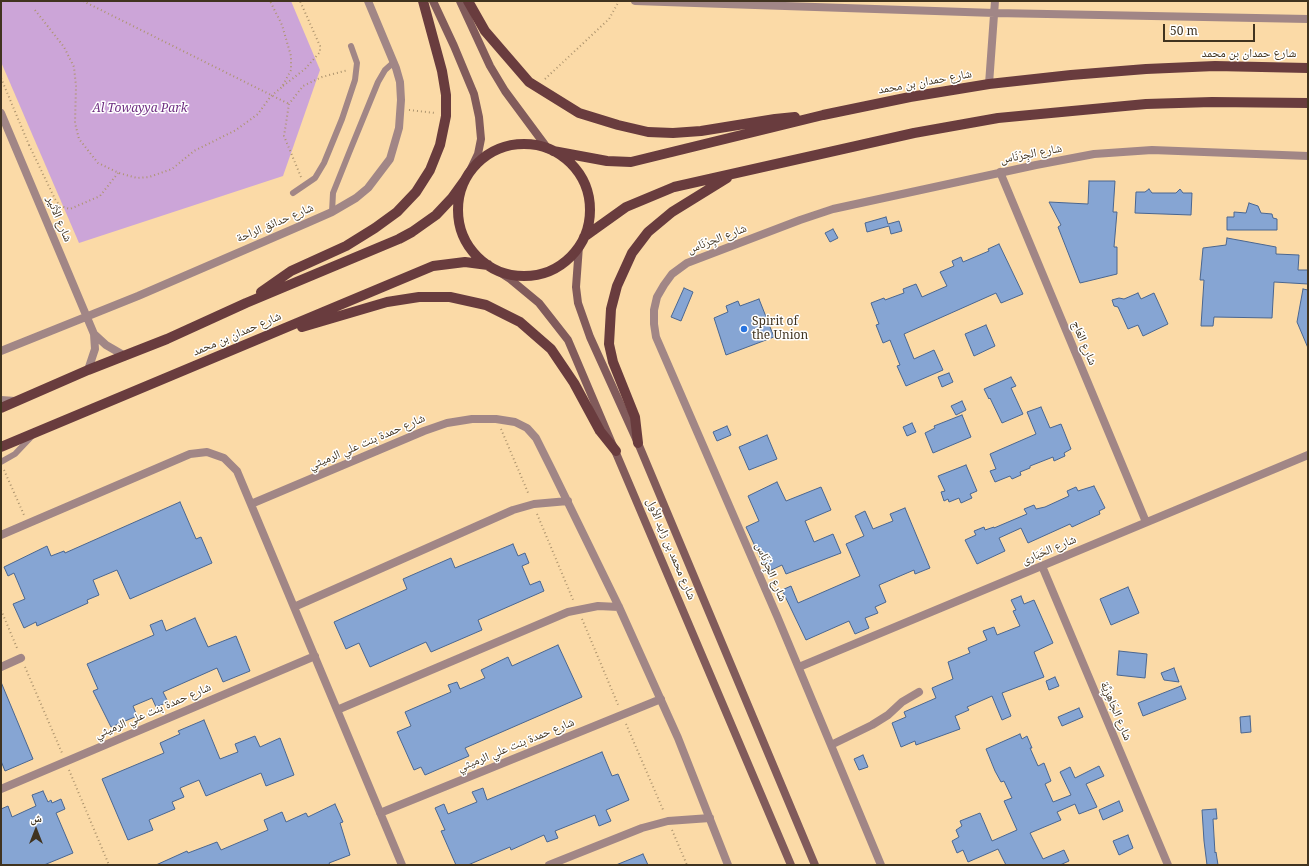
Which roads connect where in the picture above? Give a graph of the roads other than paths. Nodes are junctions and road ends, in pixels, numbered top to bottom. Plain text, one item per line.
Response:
1 (368, 1) edge
2 (423, 1) edge
3 (433, 1) edge
4 (460, 1) edge
5 (468, 1) edge
6 (635, 1) edge
7 (996, 1) edge
8 (995, 13) junction
9 (1308, 19) edge
10 (351, 46) dead end
11 (394, 62) junction
12 (1308, 68) edge
13 (989, 84) junction
14 (1308, 103) edge
15 (1, 113) edge
16 (823, 115) junction
17 (550, 150) junction
18 (1308, 156) edge
19 (736, 172) junction
20 (1000, 172) junction
21 (466, 177) junction
22 (293, 193) dead end
23 (332, 212) junction
24 (582, 241) junction
25 (490, 267) junction
26 (246, 303) junction
27 (86, 316) junction
28 (94, 334) junction
29 (254, 340) junction
30 (1, 351) edge
31 (126, 356) junction
32 (88, 370) junction
33 (1, 399) edge
34 (19, 401) junction
35 (1, 408) edge
36 (34, 433) junction
37 (638, 443) junction
38 (1, 447) edge
39 (616, 451) junction
40 (1308, 455) edge
41 (1, 463) edge
42 (568, 501) junction
43 (251, 504) junction
44 (1146, 522) junction
45 (1, 535) edge
46 (1042, 566) junction
47 (294, 607) junction
48 (619, 607) junction
49 (315, 656) junction
50 (21, 658) road end
51 (1, 667) edge
52 (799, 667) junction
53 (919, 692) dead end
54 (661, 699) junction
55 (337, 710) junction
56 (831, 745) junction
57 (1, 788) edge
58 (380, 813) junction
59 (710, 818) junction
60 (400, 864) edge
61 (549, 865) edge
62 (728, 865) edge
63 (791, 865) edge
64 (816, 865) edge
65 (881, 865) edge
66 (1168, 865) edge

1 - 11 street, شارع حدائق الراحة
2 - 26 main road
3 - 21 main road
4 - 17 main road
5 - 16 main road
6 - 8 street
7 - 8 street
8 - 9 street
8 - 13 street
10 - 22 lane
11 - 23 lane
11 - 23 street, شارع حدائق الراحة
12 - 13 main road, شارع حمدان بن محمد
13 - 16 main road, شارع حمدان بن محمد
14 - 19 main road
15 - 27 street, شارع الأثير
16 - 17 main road, شارع حمدان بن محمد
17 - 21 main road
17 - 24 main road
18 - 20 street, شارع الجِرْنَاس
19 - 24 main road
19 - 37 main road
20 - 44 street, شارع العَاج
20 - 52 street, شارع الجِرْنَاس
21 - 25 main road
21 - 26 main road, شارع حمدان بن محمد
23 - 27 street, شارع حدائق الراحة
24 - 25 main road
24 - 37 main road, شارع محمد بن زايد الأول
25 - 29 main road, شارع حمدان بن محمد
25 - 39 main road, شارع محمد بن زايد الأول
26 - 31 main road, شارع حمدان بن محمد
27 - 28 street, شارع الأثير
27 - 30 street, شارع حدائق الراحة
28 - 31 street, شارع الأثير
28 - 32 street, شارع الأثير
29 - 36 main road, شارع حمدان بن محمد
29 - 39 main road
31 - 32 main road, شارع حمدان بن محمد
32 - 34 main road, شارع حمدان بن محمد
33 - 34 lane
34 - 35 main road, شارع حمدان بن محمد
36 - 38 main road, شارع حمدان بن محمد
36 - 41 lane
37 - 64 main road, شارع محمد بن زايد الأول
39 - 63 main road, شارع محمد بن زايد الأول
40 - 44 street, شارع الحَبَارى
42 - 43 street, شارع حمدة بنت علي الرميثي
42 - 47 street
42 - 48 street, شارع حمدة بنت علي الرميثي
43 - 45 street
43 - 47 street
44 - 46 street, شارع الحَبَارى
46 - 52 street, شارع الحَبَارى
46 - 66 street, شارع الجَاهِزِيَّة
47 - 49 street
48 - 54 street, شارع حمدة بنت علي الرميثي
48 - 55 street
49 - 55 street
49 - 57 street, شارع حمدة بنت علي الرميثي
50 - 51 street
52 - 56 street, شارع الجِرْنَاس
53 - 56 street
54 - 58 street, شارع حمدة بنت علي الرميثي
54 - 59 street, شارع حمدة بنت علي الرميثي
55 - 58 street
56 - 65 street, شارع الجِرْنَاس
58 - 60 street
59 - 61 street
59 - 62 street, شارع حمدة بنت علي الرميثي

